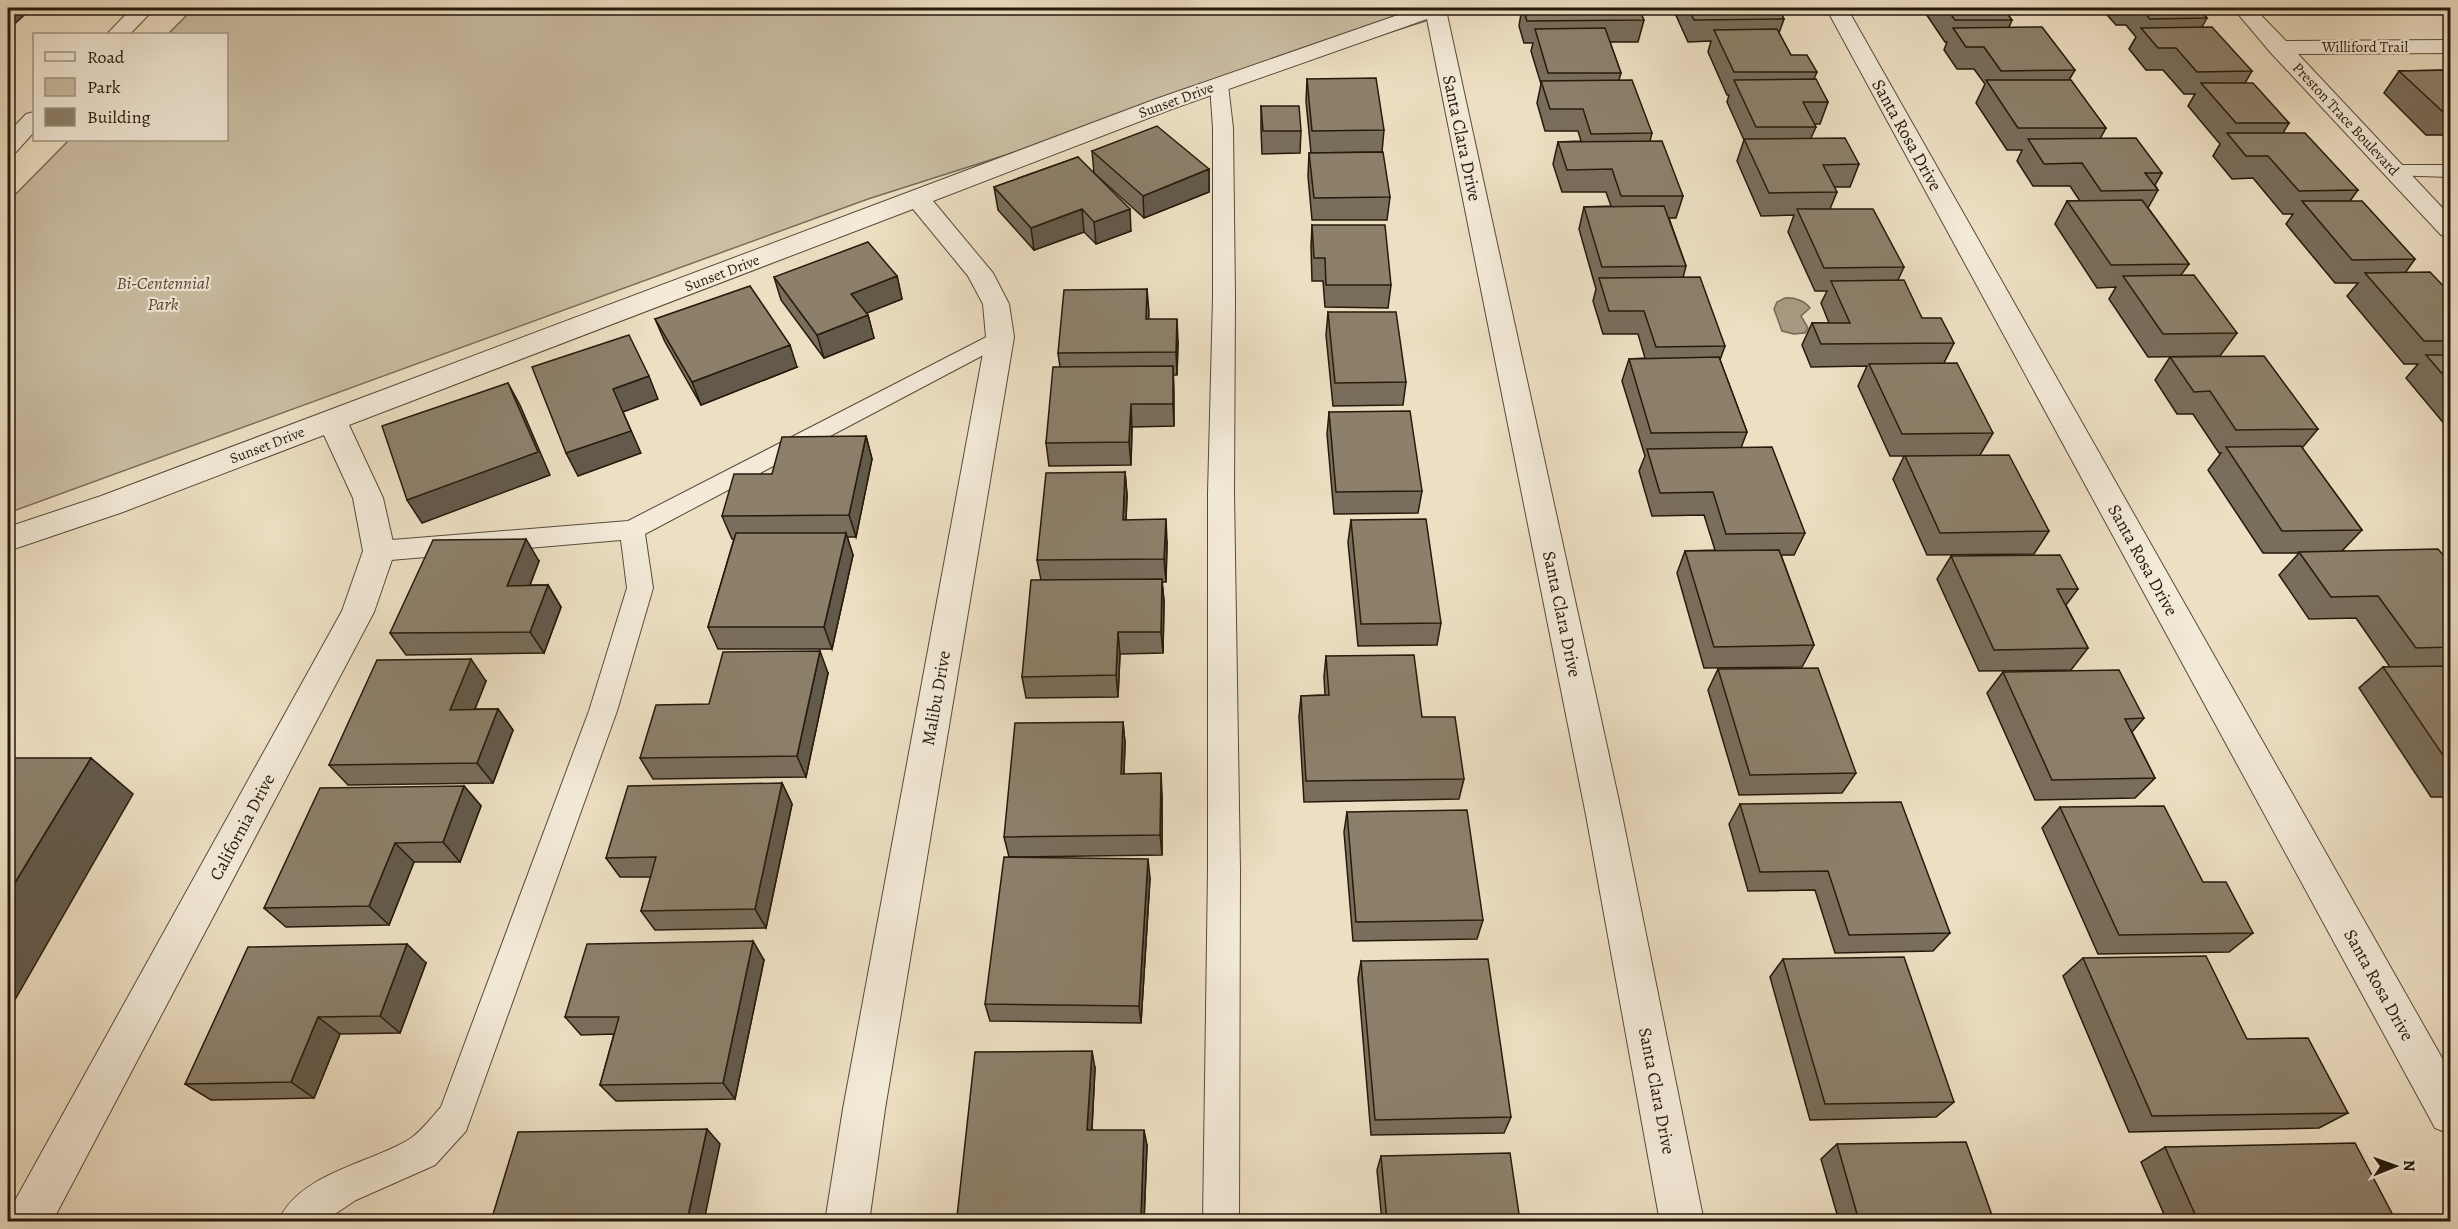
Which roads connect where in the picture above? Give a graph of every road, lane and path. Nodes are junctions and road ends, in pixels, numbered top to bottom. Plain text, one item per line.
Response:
1 (144, 8) edge
2 (1436, 8) edge
3 (1836, 8) edge
4 (2243, 8) edge
5 (119, 33) edge
6 (2451, 46) edge
7 (2279, 48) junction
8 (1219, 85) junction
9 (33, 120) edge
10 (8, 147) edge
11 (2395, 171) junction
12 (2451, 171) edge
13 (918, 199) junction
14 (2451, 230) edge
15 (1000, 337) junction
16 (332, 420) junction
17 (632, 530) junction
18 (8, 539) edge
19 (379, 551) junction
20 (2451, 1113) edge
21 (28, 1221) edge
22 (296, 1221) edge
23 (847, 1221) edge
24 (1221, 1221) edge
25 (1682, 1221) edge

1 - 5 street
2 - 8 street, Sunset Drive
2 - 25 street, Santa Clara Drive
3 - 20 street, Santa Rosa Drive
4 - 7 street, Preston Trace Boulevard
6 - 7 street, Williford Trail
7 - 11 street, Preston Trace Boulevard
8 - 13 street, Sunset Drive
8 - 24 lane
9 - 10 street
11 - 12 lane
11 - 14 street, Preston Trace Boulevard
13 - 15 street, Malibu Drive
13 - 16 street, Sunset Drive
15 - 17 lane
15 - 23 street, Malibu Drive
16 - 18 street, Sunset Drive
16 - 19 street
17 - 19 lane
17 - 22 lane
19 - 21 street, California Drive

